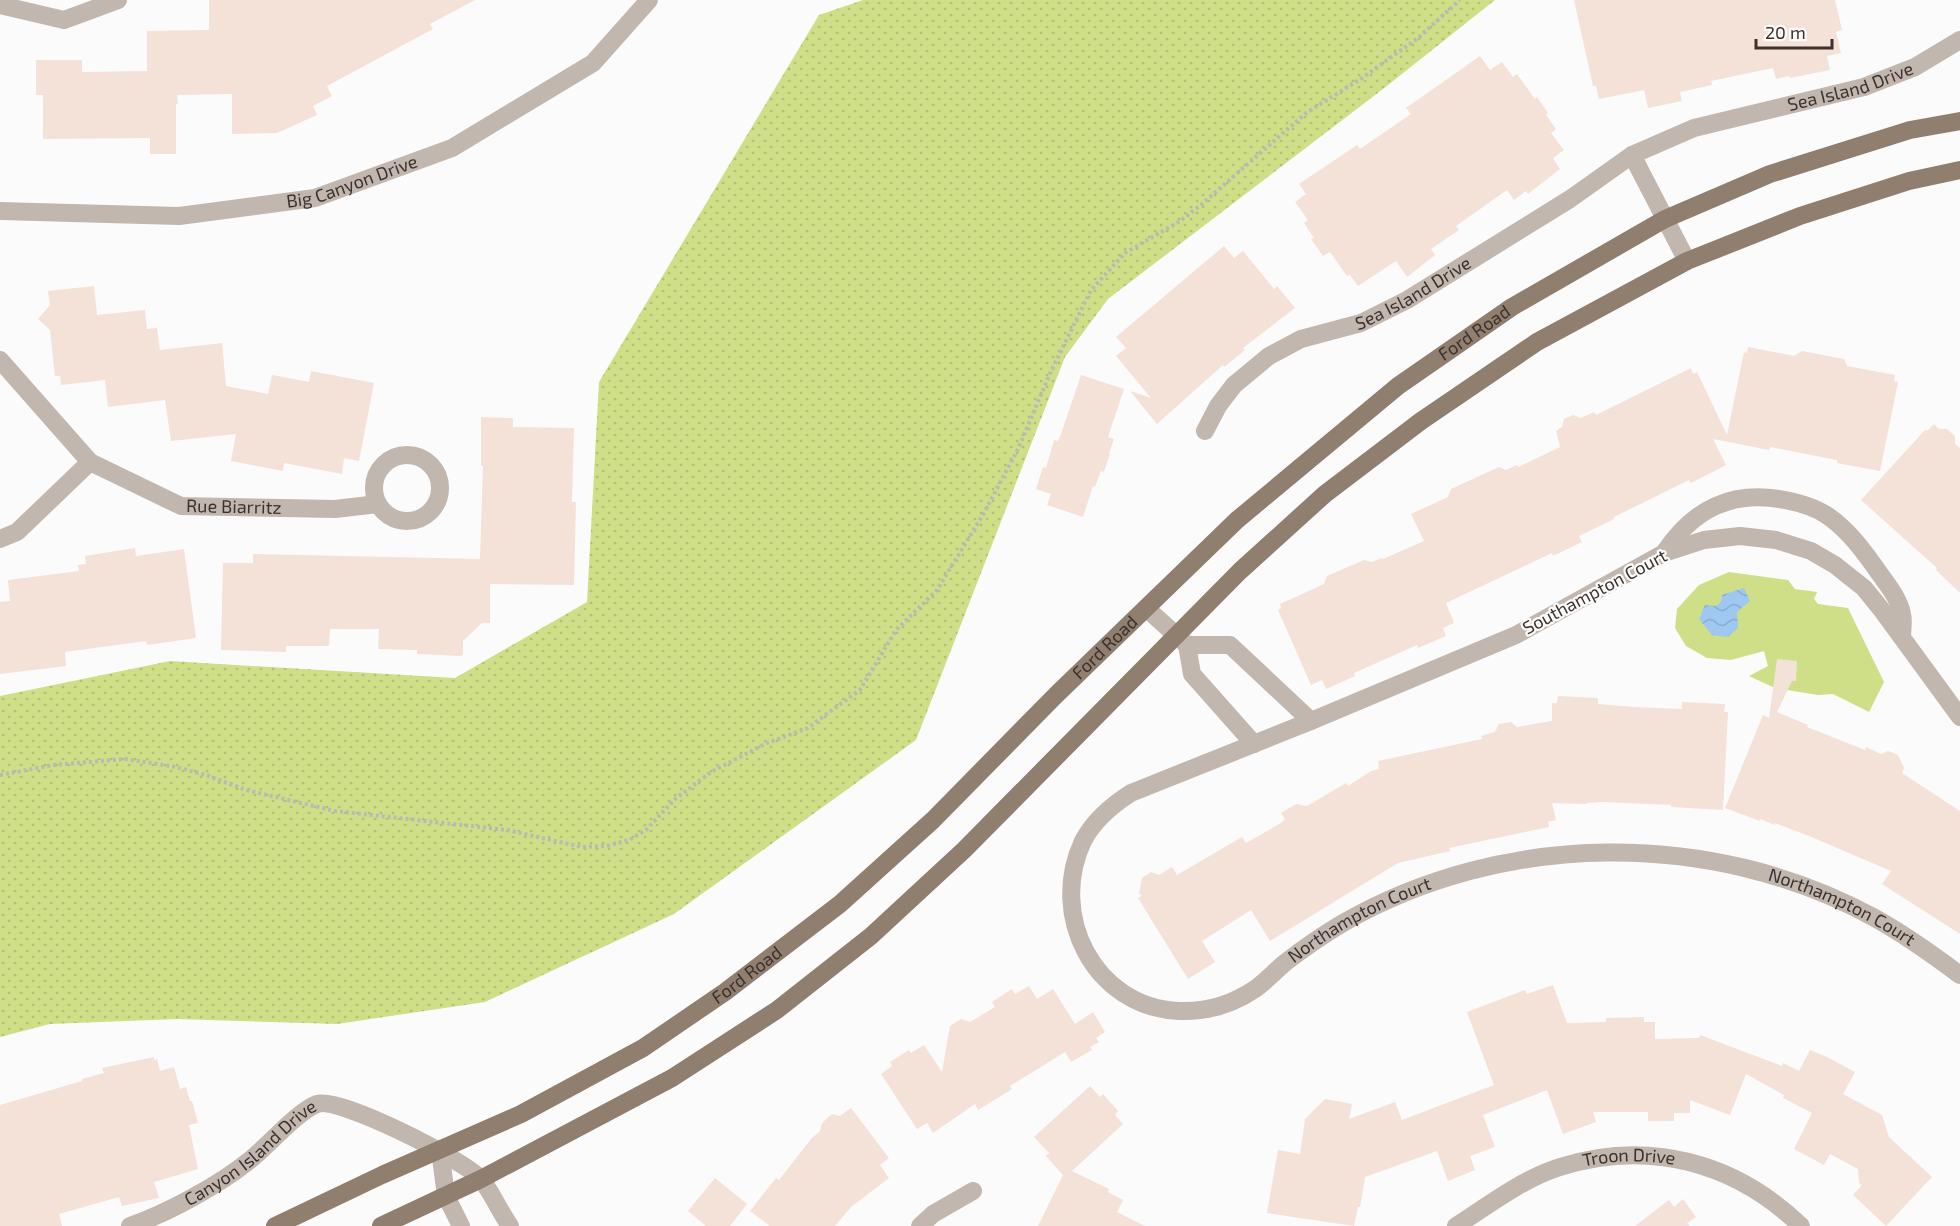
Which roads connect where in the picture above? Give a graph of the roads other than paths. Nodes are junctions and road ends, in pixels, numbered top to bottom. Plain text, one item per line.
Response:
1 (118, 0) edge
2 (650, 0) edge
3 (0, 5) edge
4 (1960, 40) edge
5 (1960, 121) edge
6 (1632, 155) junction
7 (1960, 170) edge
8 (0, 211) edge
9 (1665, 219) junction
10 (1687, 261) junction
11 (0, 360) edge
12 (1205, 431) dead end
13 (90, 462) junction
14 (378, 504) dead end
15 (0, 540) edge
16 (1664, 553) junction
17 (1146, 608) junction
18 (1902, 637) junction
19 (1182, 640) junction
20 (1960, 717) edge
21 (1311, 721) junction
22 (1254, 744) junction
23 (1960, 975) edge
24 (440, 1150) junction
25 (481, 1179) junction
26 (973, 1191) dead end
27 (446, 1196) junction
28 (130, 1226) edge
29 (275, 1226) edge
30 (381, 1226) edge
31 (461, 1226) edge
32 (510, 1226) edge
33 (920, 1226) edge
34 (1456, 1226) edge
35 (1801, 1226) edge

1 - 3 street
2 - 8 street, Big Canyon Drive
4 - 6 street, Sea Island Drive
5 - 9 main road, Ford Road
6 - 9 street
6 - 12 street, Sea Island Drive
7 - 10 main road
9 - 10 street
9 - 17 main road, Ford Road
10 - 19 main road
11 - 13 street, Rue Biarritz
13 - 14 street, Rue Biarritz
13 - 15 street
16 - 18 street, Southampton Court
16 - 18 street
16 - 21 street, Southampton Court
17 - 19 street
17 - 24 main road, Ford Road
18 - 20 street, Southampton Court
19 - 21 street
19 - 22 street
19 - 25 main road
21 - 22 street, Southampton Court
22 - 23 street, Northampton Court
24 - 25 street
24 - 27 street
24 - 28 street, Canyon Island Drive
24 - 29 main road, Ford Road
25 - 27 main road
25 - 32 street
26 - 33 street
27 - 30 main road
27 - 31 street
34 - 35 street, Troon Drive

